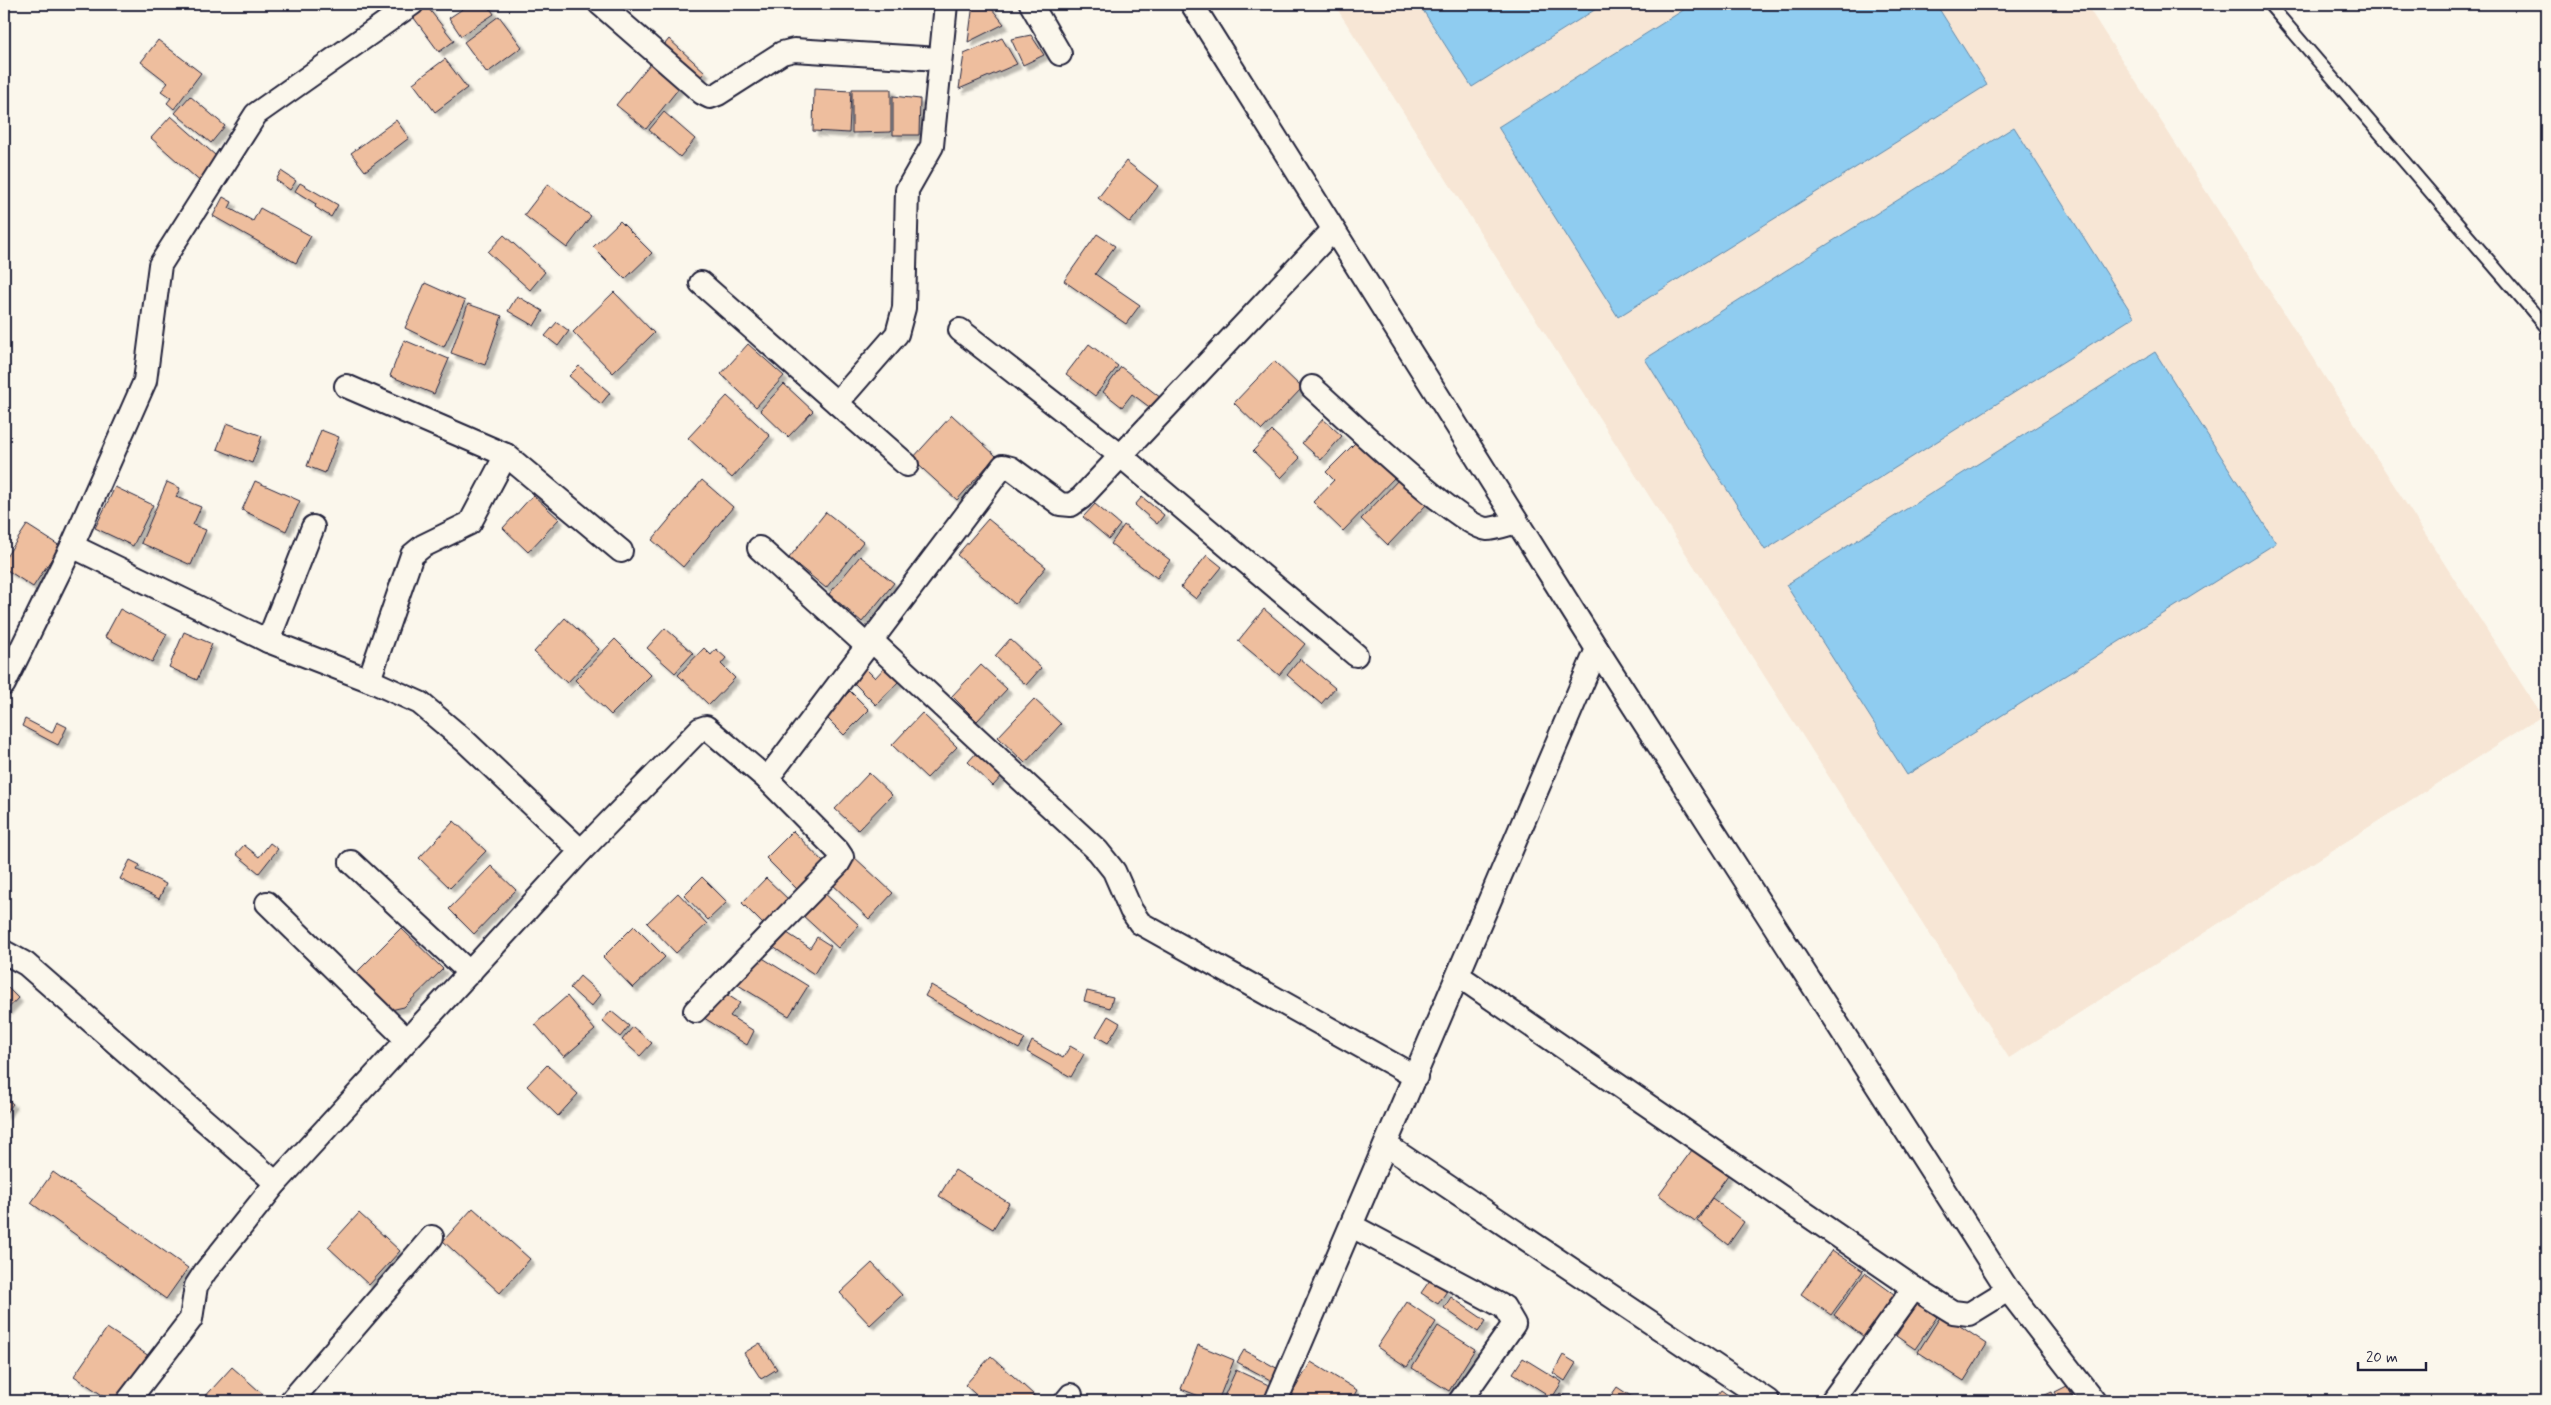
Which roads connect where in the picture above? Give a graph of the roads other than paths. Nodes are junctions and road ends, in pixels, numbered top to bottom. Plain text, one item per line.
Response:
1 (412, 4) edge
2 (600, 4) edge
3 (946, 4) edge
4 (1031, 4) edge
5 (1192, 4) edge
6 (2269, 4) edge
7 (1060, 54) dead end
8 (939, 60) junction
9 (1333, 230) junction
10 (701, 283) dead end
11 (2547, 328) edge
12 (960, 330) dead end
13 (346, 386) dead end
14 (1312, 388) dead end
15 (837, 403) junction
16 (506, 455) junction
17 (1120, 456) junction
18 (907, 466) dead end
19 (1517, 522) junction
20 (312, 527) dead end
21 (72, 546) junction
22 (759, 548) dead end
23 (621, 551) dead end
24 (268, 641) junction
25 (869, 643) junction
26 (1597, 650) junction
27 (1356, 655) dead end
28 (369, 680) junction
29 (4, 684) edge
30 (766, 779) junction
31 (581, 850) junction
32 (351, 862) dead end
33 (267, 903) dead end
34 (4, 952) edge
35 (470, 973) junction
36 (1459, 976) junction
37 (696, 1011) dead end
38 (407, 1040) junction
39 (1416, 1077) junction
40 (1386, 1145) junction
41 (276, 1183) junction
42 (1352, 1226) junction
43 (432, 1237) dead end
44 (1914, 1288) junction
45 (2008, 1290) junction
46 (128, 1401) edge
47 (291, 1401) edge
48 (1276, 1401) edge
49 (1460, 1401) edge
50 (1768, 1401) edge
51 (1832, 1401) edge
52 (2094, 1401) edge

1 - 21 street
2 - 8 street
3 - 8 street
4 - 7 street
5 - 9 street
6 - 11 lane
8 - 15 street
9 - 17 street
9 - 19 street
10 - 15 street
12 - 17 street
13 - 16 street
14 - 19 street
15 - 18 street
16 - 23 street
16 - 28 street
17 - 25 street
17 - 27 street
19 - 26 street
20 - 24 street
21 - 24 street
21 - 29 street
22 - 25 street
24 - 28 street
25 - 30 street
25 - 39 street
26 - 36 street
26 - 45 street
28 - 31 street
30 - 31 street
30 - 37 street
31 - 35 street
32 - 35 street
33 - 38 street
34 - 41 street
35 - 38 street
36 - 39 street
36 - 44 street
38 - 41 street
39 - 40 street
40 - 42 street
40 - 50 street
41 - 46 street
42 - 48 street
42 - 49 street
43 - 47 street
44 - 45 street
44 - 51 street
45 - 52 street

